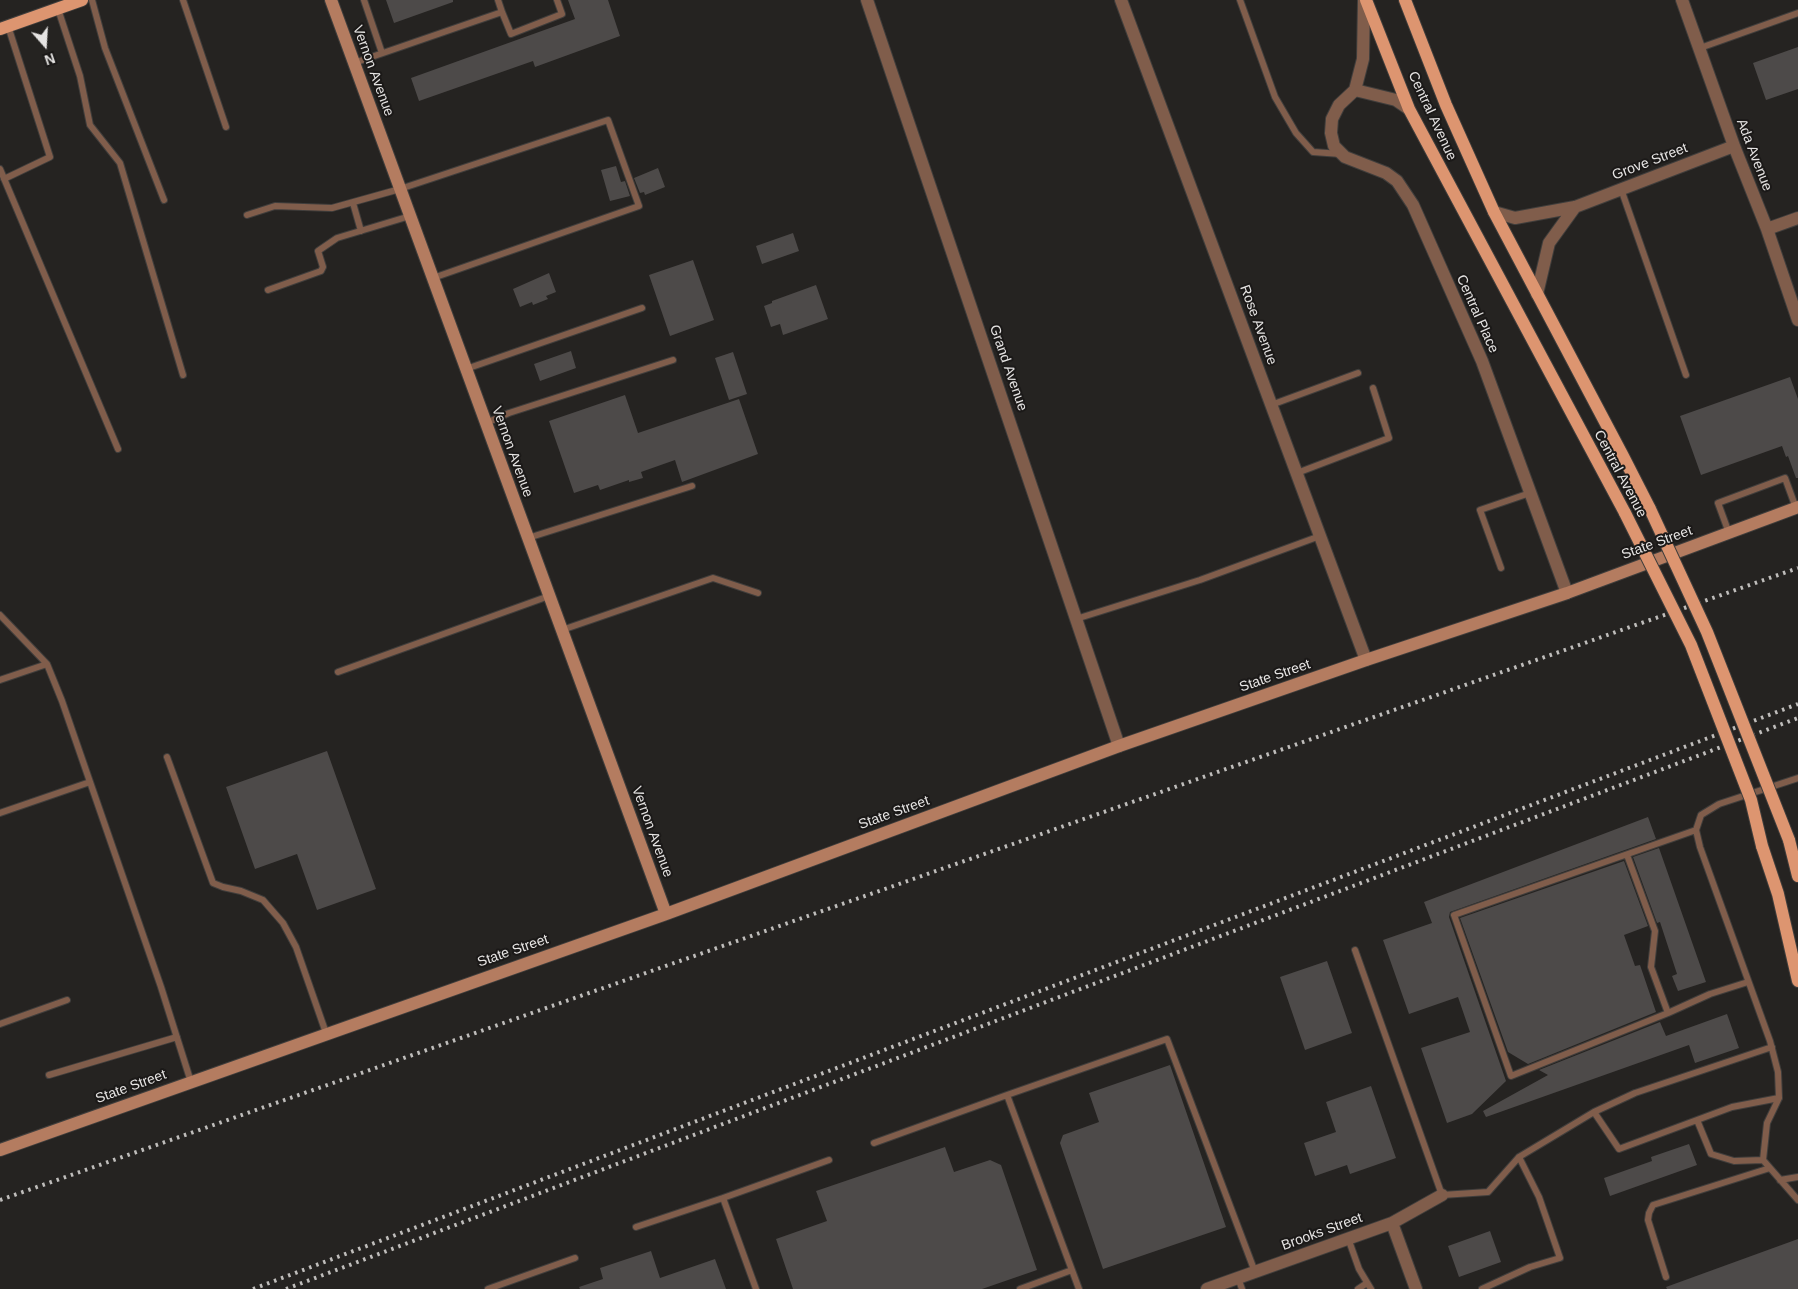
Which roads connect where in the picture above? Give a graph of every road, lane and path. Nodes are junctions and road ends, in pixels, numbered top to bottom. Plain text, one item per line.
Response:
1 (82, 0) edge
2 (92, 0) edge
3 (183, 0) edge
4 (331, 0) edge
5 (364, 0) edge
6 (498, 0) edge
7 (557, 0) edge
8 (867, 0) edge
9 (1121, 0) edge
10 (1240, 0) edge
11 (1365, 0) edge
12 (1406, 0) edge
13 (1682, 0) edge
14 (58, 8) junction
15 (502, 12) junction
16 (1798, 13) edge
17 (4, 28) edge
18 (1700, 48) junction
19 (382, 53) junction
20 (354, 63) junction
21 (1355, 90) junction
22 (1409, 108) junction
23 (226, 127) dead end
24 (1734, 146) junction
25 (1343, 154) junction
26 (0, 169) edge
27 (4, 179) junction
28 (400, 189) junction
29 (1621, 189) junction
30 (164, 200) dead end
31 (353, 203) junction
32 (1575, 207) junction
33 (1494, 212) junction
34 (247, 215) dead end
35 (410, 216) junction
36 (1798, 218) edge
37 (1767, 229) junction
38 (361, 231) junction
39 (433, 278) junction
40 (268, 290) dead end
41 (1537, 294) junction
42 (642, 308) dead end
43 (1798, 320) edge
44 (673, 360) dead end
45 (466, 369) junction
46 (1358, 373) dead end
47 (183, 374) dead end
48 (1686, 374) dead end
49 (1373, 388) dead end
50 (1271, 405) junction
51 (486, 422) junction
52 (118, 449) dead end
53 (1297, 473) junction
54 (692, 486) dead end
55 (1530, 493) junction
56 (1797, 507) edge
57 (1729, 533) junction
58 (1320, 536) junction
59 (528, 538) junction
60 (1501, 568) dead end
61 (758, 593) dead end
62 (1567, 593) junction
63 (549, 596) junction
64 (0, 615) edge
65 (1076, 619) junction
66 (562, 630) junction
67 (1366, 660) junction
68 (47, 664) junction
69 (338, 672) dead end
70 (0, 680) edge
71 (1119, 746) junction
72 (167, 757) dead end
73 (1798, 778) edge
74 (90, 782) junction
75 (0, 812) edge
76 (1696, 830) junction
77 (1627, 855) junction
78 (1798, 876) edge
79 (666, 914) junction
80 (1355, 950) dead end
81 (1798, 981) edge
82 (1748, 982) junction
83 (67, 1000) dead end
84 (1668, 1013) junction
85 (0, 1024) edge
86 (326, 1033) junction
87 (177, 1037) junction
88 (1772, 1047) junction
89 (49, 1075) dead end
90 (190, 1082) junction
91 (1007, 1096) junction
92 (1779, 1098) junction
93 (1594, 1112) junction
94 (1697, 1120) junction
95 (874, 1143) dead end
96 (0, 1150) edge
97 (1519, 1157) junction
98 (829, 1160) dead end
99 (1763, 1160) junction
100 (1770, 1168) junction
101 (1798, 1177) edge
102 (1780, 1180) junction
103 (1442, 1195) junction
104 (722, 1198) junction
105 (1798, 1200) edge
106 (1392, 1223) junction
107 (636, 1227) dead end
108 (1348, 1238) junction
109 (575, 1258) dead end
110 (1072, 1270) junction
111 (1254, 1272) junction
112 (1666, 1276) dead end
113 (1240, 1283) edge
114 (1369, 1286) edge
115 (488, 1289) edge
116 (756, 1289) edge
117 (1020, 1289) edge
118 (1078, 1289) edge
119 (1207, 1289) edge
120 (1358, 1289) edge
121 (1416, 1289) edge
122 (1482, 1289) edge

1 - 14 main road
2 - 30 lane
3 - 23 lane
4 - 20 street, Vernon Avenue
5 - 19 lane
6 - 15 lane
7 - 15 lane
8 - 65 street, Grand Avenue
9 - 50 street, Rose Avenue
10 - 25 lane
11 - 21 street
11 - 22 main road, Central Avenue
12 - 33 main road, Central Avenue
13 - 18 street, Ada Avenue
14 - 17 main road
14 - 47 lane
15 - 19 lane
16 - 18 lane
17 - 27 lane
18 - 24 street, Ada Avenue
19 - 20 lane
20 - 28 street, Vernon Avenue
21 - 22 street
21 - 25 street
22 - 81 main road, Central Avenue, bridge
24 - 29 street, Grove Street
24 - 37 street, Ada Avenue
25 - 55 street, Central Place
26 - 27 lane
27 - 52 lane
28 - 31 lane
28 - 35 street, Vernon Avenue
28 - 39 lane
29 - 32 street, Grove Street
29 - 48 lane
31 - 34 lane
31 - 38 lane
32 - 33 street, Grove Street
32 - 41 street
33 - 41 main road, Central Avenue
35 - 38 lane
35 - 39 street, Vernon Avenue
36 - 37 street
37 - 43 street, Ada Avenue
38 - 40 lane
39 - 45 street, Vernon Avenue
41 - 78 main road, Central Avenue, bridge
42 - 45 lane
44 - 51 lane
45 - 51 street, Vernon Avenue
46 - 50 lane
49 - 53 lane
50 - 53 street, Rose Avenue
51 - 59 street, Vernon Avenue
53 - 58 street, Rose Avenue
54 - 59 lane
55 - 60 lane
55 - 62 street, Central Place
56 - 57 street, State Street
56 - 57 lane
57 - 62 street, State Street
58 - 65 lane
58 - 67 street, Rose Avenue
59 - 63 street, Vernon Avenue
61 - 66 lane
62 - 67 street, State Street
63 - 66 street, Vernon Avenue
63 - 69 lane
64 - 68 lane
65 - 71 street, Grand Avenue
66 - 79 street, Vernon Avenue
67 - 71 street, State Street
68 - 70 lane
68 - 74 lane
71 - 79 street, State Street
72 - 86 lane
73 - 76 lane
74 - 75 lane
74 - 87 lane
76 - 77 lane
76 - 82 lane
77 - 84 lane
77 - 84 lane
79 - 86 street, State Street
80 - 103 lane
82 - 84 lane
82 - 88 lane
83 - 85 lane
86 - 90 street, State Street
87 - 89 lane
87 - 90 lane
88 - 92 lane
88 - 93 lane
90 - 96 street, State Street
91 - 95 lane
91 - 110 lane
91 - 111 lane
92 - 94 lane
92 - 99 lane
93 - 94 lane
93 - 97 lane
94 - 99 lane
97 - 103 lane
97 - 122 lane
98 - 104 lane
99 - 100 lane
100 - 102 lane
100 - 112 lane
101 - 102 lane
102 - 105 lane
103 - 106 street, Brooks Street
104 - 107 lane
104 - 116 lane
106 - 108 street, Brooks Street
106 - 121 street
108 - 111 street, Brooks Street
108 - 114 lane
109 - 115 lane
110 - 117 lane
110 - 118 lane
111 - 113 street, Brooks Street
113 - 119 street, Brooks Street
114 - 120 lane

